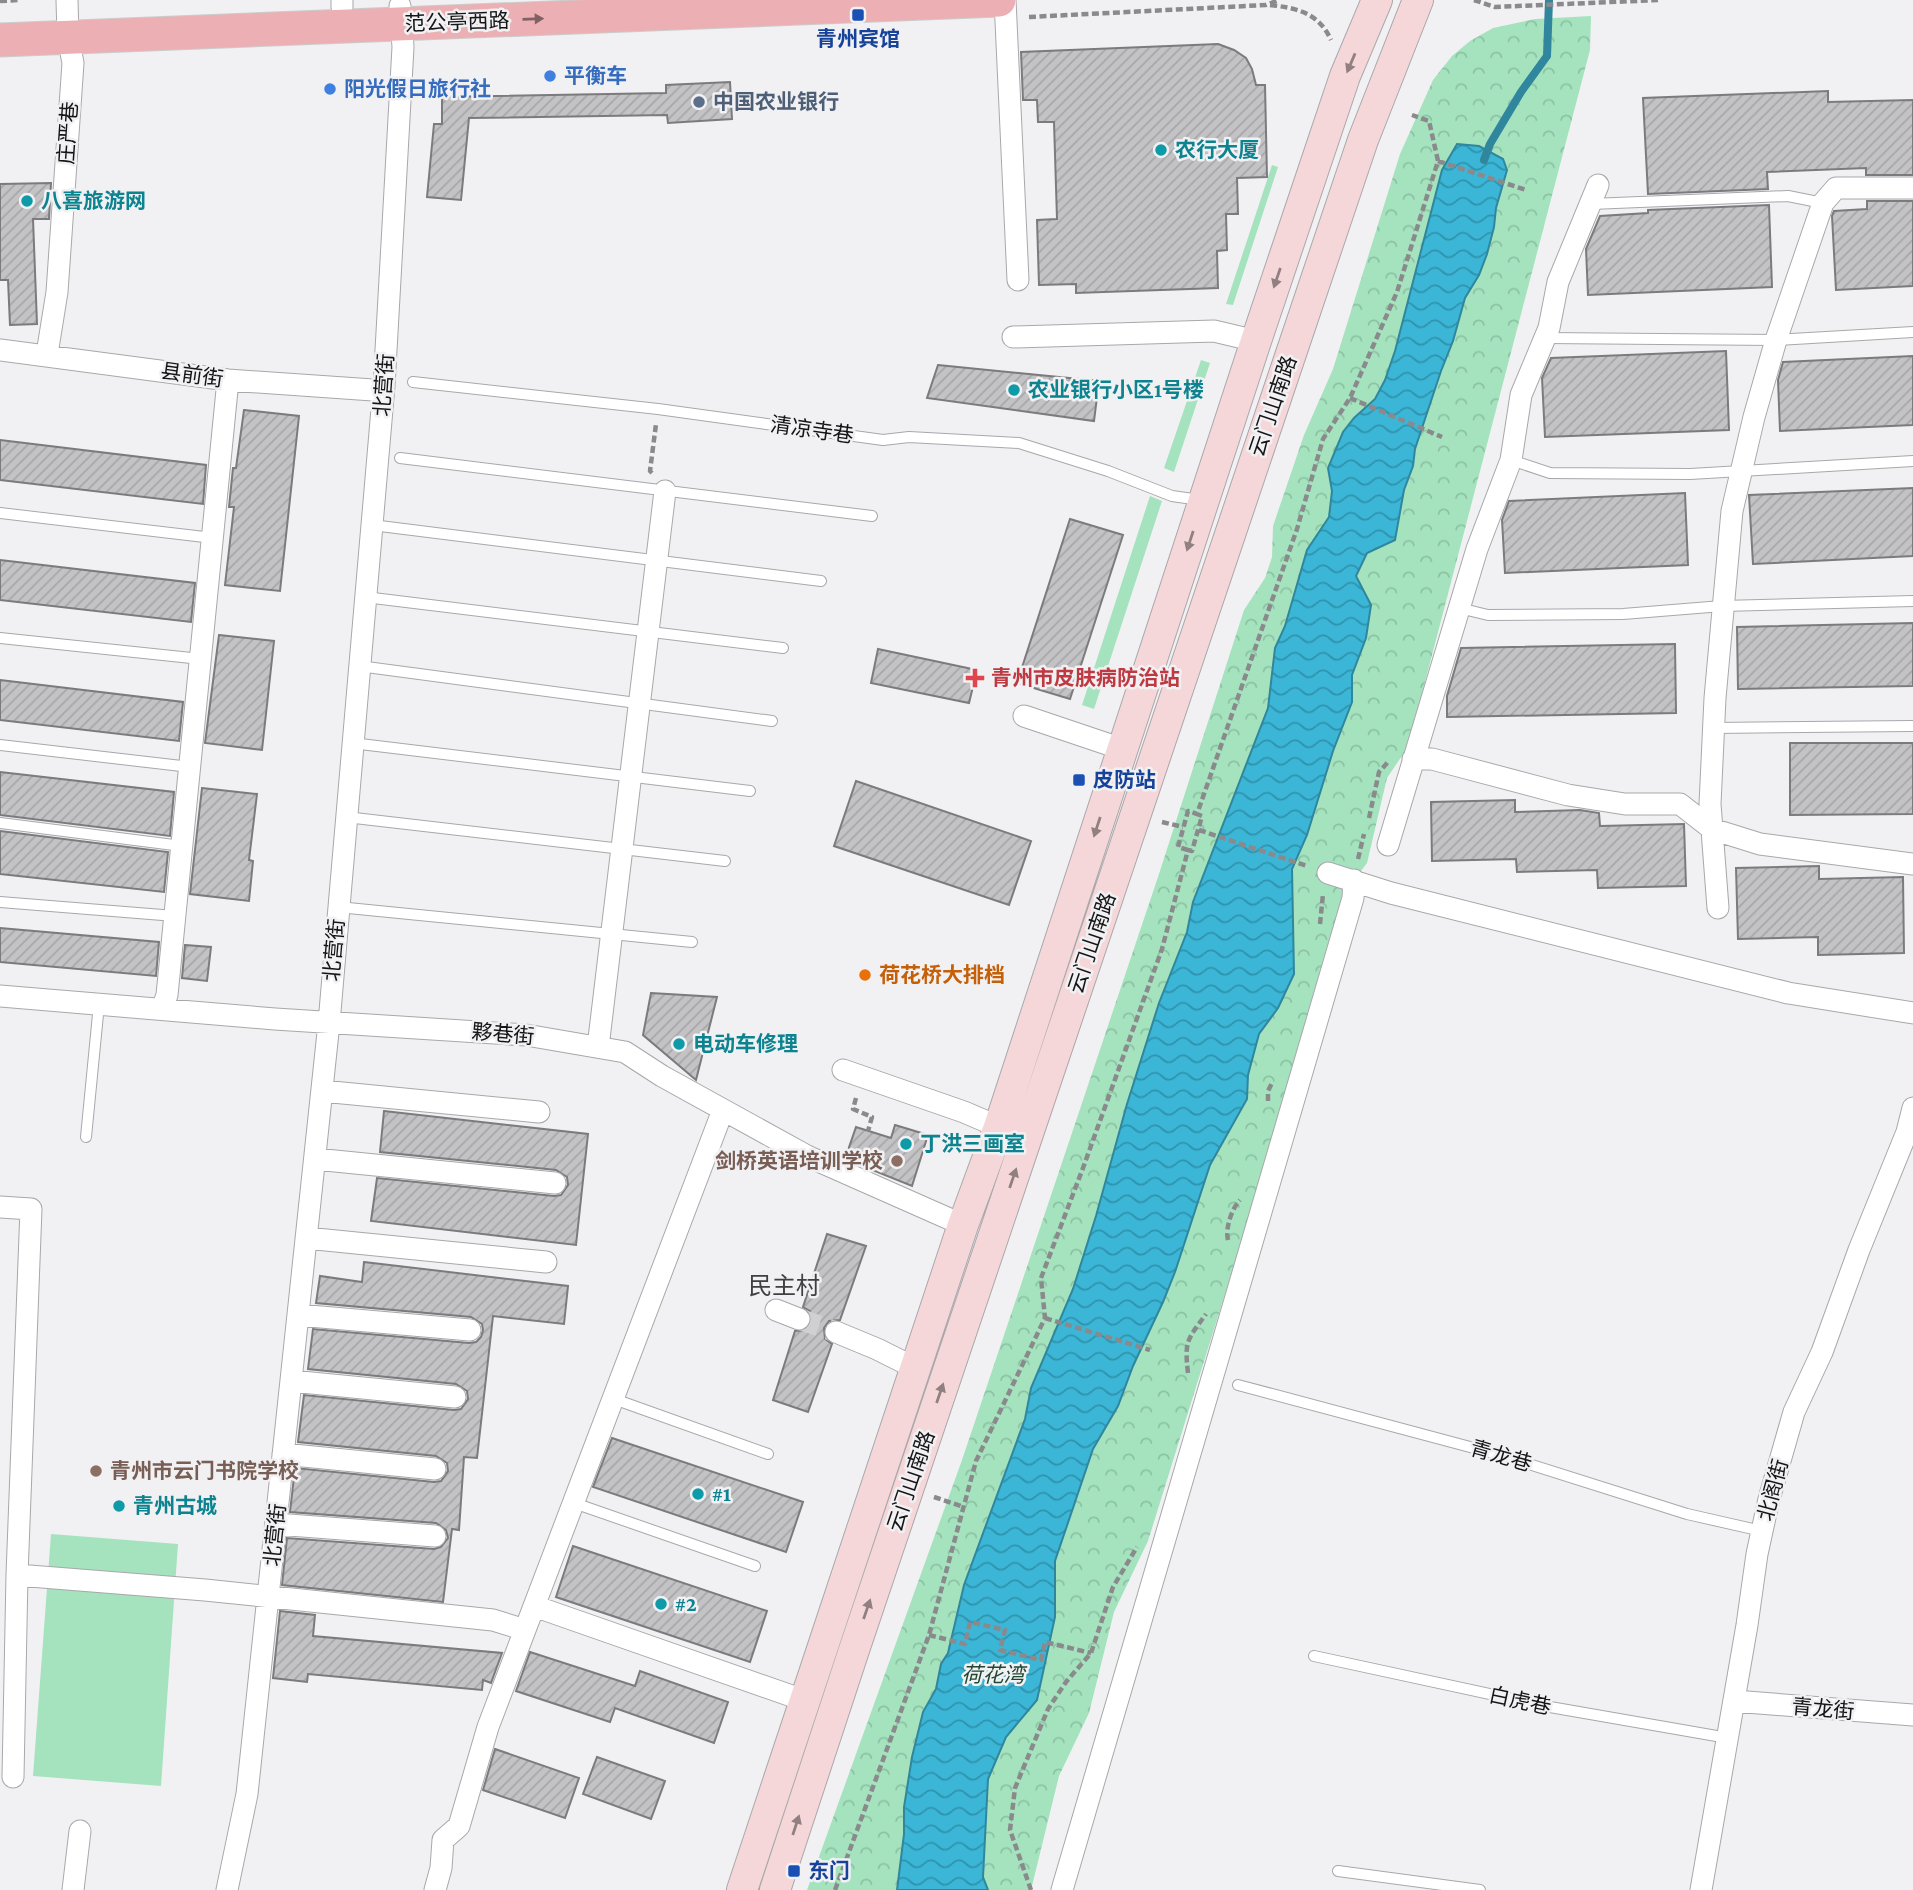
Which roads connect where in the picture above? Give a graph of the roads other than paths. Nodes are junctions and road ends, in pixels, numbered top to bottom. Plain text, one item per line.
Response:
1 (482, 0) edge
2 (999, 0) edge
3 (1005, 0) edge
4 (1377, 0) edge
5 (1418, 0) edge
6 (342, 4) edge
7 (401, 15) junction
8 (68, 19) edge
9 (0, 22) edge
10 (0, 40) edge
11 (1913, 188) edge
12 (1595, 195) joint
13 (1823, 203) junction
14 (1018, 280) dead end
15 (1913, 332) edge
16 (1013, 337) dead end
17 (1545, 338) junction
18 (1776, 340) junction
19 (1256, 341) junction
20 (0, 349) edge
21 (47, 354) junction
22 (228, 380) junction
23 (413, 382) dead end
24 (384, 386) junction
25 (400, 458) dead end
26 (1511, 460) junction
27 (1913, 461) edge
28 (1741, 470) junction
29 (665, 491) junction
30 (1203, 500) junction
31 (0, 513) edge
32 (872, 516) dead end
33 (372, 525) junction
34 (213, 538) junction
35 (657, 560) junction
36 (821, 581) dead end
37 (365, 597) junction
38 (1913, 601) edge
39 (1722, 606) junction
40 (1459, 608) junction
41 (648, 632) junction
42 (0, 638) edge
43 (783, 648) dead end
44 (201, 659) junction
45 (359, 666) junction
46 (640, 702) junction
47 (1024, 716) dead end
48 (772, 721) dead end
49 (1913, 726) edge
50 (1713, 728) junction
51 (352, 743) junction
52 (0, 744) edge
53 (1122, 749) junction
54 (1413, 759) dead end
55 (1154, 760) junction
56 (190, 767) junction
57 (631, 776) junction
58 (750, 791) dead end
59 (346, 817) junction
60 (0, 823) edge
61 (1712, 829) junction
62 (1388, 845) dead end
63 (182, 846) junction
64 (622, 849) junction
65 (725, 861) dead end
66 (1913, 864) edge
67 (1328, 873) road end
68 (1354, 880) junction
69 (0, 902) edge
70 (338, 907) junction
71 (1718, 908) dead end
72 (175, 916) junction
73 (612, 934) junction
74 (692, 942) dead end
75 (0, 996) edge
76 (99, 1004) junction
77 (162, 1009) junction
78 (1913, 1013) edge
79 (329, 1023) junction
80 (598, 1047) junction
81 (853, 1074) road end
82 (322, 1091) junction
83 (1913, 1108) edge
84 (723, 1110) junction
85 (539, 1112) dead end
86 (999, 1127) junction
87 (86, 1137) dead end
88 (314, 1159) junction
89 (555, 1183) dead end
90 (0, 1207) edge
91 (963, 1225) junction
92 (306, 1238) junction
93 (546, 1262) dead end
94 (776, 1310) dead end
95 (298, 1315) junction
96 (799, 1319) tunnel mouth
97 (470, 1330) dead end
98 (836, 1332) tunnel mouth
99 (915, 1368) junction
100 (291, 1381) junction
101 (1238, 1385) dead end
102 (456, 1397) dead end
103 (614, 1399) junction
104 (283, 1454) junction
105 (768, 1454) dead end
106 (435, 1469) dead end
107 (574, 1503) junction
108 (276, 1524) junction
109 (1762, 1531) junction
110 (435, 1536) dead end
111 (755, 1566) dead end
112 (16, 1575) junction
113 (268, 1596) junction
114 (534, 1606) junction
115 (525, 1630) junction
116 (1314, 1656) dead end
117 (806, 1701) junction
118 (1734, 1701) junction
119 (1913, 1715) edge
120 (1728, 1738) junction
121 (13, 1777) dead end
122 (80, 1831) dead end
123 (1338, 1871) dead end
124 (73, 1890) edge
125 (227, 1890) edge
126 (435, 1890) edge
127 (741, 1890) edge
128 (775, 1890) edge
129 (1062, 1890) edge
130 (1480, 1890) edge
131 (1701, 1890) edge

1 - 7 main road, 范公亭西路
7 -> 2 main road, 范公亭西路
3 - 14 street
4 -> 19 main road, 云门山南路
5 - 55 main road, 云门山南路
6 - 7 main road, 范公亭西路
6 - 8 main road, 范公亭西路
7 - 8 main road, 范公亭西路
7 - 24 street, 北营街
8 - 9 main road, 范公亭西路
8 - 10 main road, 范公亭西路
8 - 21 street, 庄严巷
11 - 13 street
12 - 13 lane
12 - 17 street
13 - 18 street
15 - 18 lane
16 - 19 street
17 - 18 lane
17 - 26 street
18 - 28 street
19 - 30 main road, 云门山南路
20 - 21 street, 县前街
21 - 22 street, 县前街
22 - 24 street, 县前街
22 - 34 street
23 - 30 lane, 清凉寺巷
24 - 33 street, 北营街
25 - 29 lane
26 - 28 lane
26 - 40 street
27 - 28 lane
28 - 39 street
29 - 32 lane
29 - 35 street
30 -> 53 main road, 云门山南路
31 - 34 lane
33 - 35 lane
33 - 37 street, 北营街
34 - 44 street
35 - 36 lane
35 - 41 street
37 - 41 lane
37 - 45 street, 北营街
38 - 39 lane
39 - 40 lane
39 - 50 street
40 - 62 street
41 - 43 lane
41 - 46 street
42 - 44 lane
44 - 56 street
45 - 46 lane
45 - 51 street, 北营街
46 - 48 lane
46 - 57 street
47 - 53 street
49 - 50 lane
50 - 61 street
51 - 57 lane
51 - 59 street, 北营街
52 - 56 lane
53 - 55 main road
53 -> 86 main road, 云门山南路
54 - 61 street
128 -> 55 main road, 云门山南路
56 - 63 street
57 - 58 lane
57 - 64 street
59 - 64 lane
59 - 70 street, 北营街
60 - 63 lane
61 - 66 street
61 - 71 street
63 - 72 street
64 - 65 lane
64 - 73 street
67 - 68 street
68 - 78 street
68 - 129 street
69 - 72 lane
70 - 73 lane
70 - 79 street, 北营街
72 - 77 street
73 - 74 lane
73 - 80 street
75 - 76 street, 夥巷街
76 - 77 street, 夥巷街
76 - 87 lane
77 - 79 street, 夥巷街
79 - 80 street, 夥巷街
79 - 82 street, 北营街
80 - 84 street, 夥巷街
81 - 86 street
82 - 85 street
82 - 88 street, 北营街
83 - 109 street, 北阁街
84 - 91 street, 夥巷街
84 - 103 street
86 - 91 main road, 云门山南路
88 - 89 street
88 - 92 street, 北营街
90 - 112 street
91 - 99 main road, 云门山南路
92 - 93 street
92 - 95 street, 北营街
94 - 96 street
95 - 97 street
95 - 100 street, 北营街
98 - 99 street
99 - 117 main road, 云门山南路
100 - 102 street
100 - 104 street, 北营街
101 - 109 lane, 青龙巷
103 - 105 lane
103 - 107 street
104 - 106 street
104 - 108 street, 北营街
107 - 111 lane
107 - 114 street
108 - 110 street
108 - 113 street, 北营街
109 - 118 street, 北阁街
112 - 113 street
112 - 121 street
113 - 115 street
113 - 125 street, 北营街
114 - 115 street
114 - 117 street
115 - 126 street
116 - 120 lane, 白虎巷
117 - 127 main road, 云门山南路
118 - 119 street, 青龙街
118 - 120 street, 北阁街
120 - 131 street, 北阁街
122 - 124 street
123 - 130 lane

